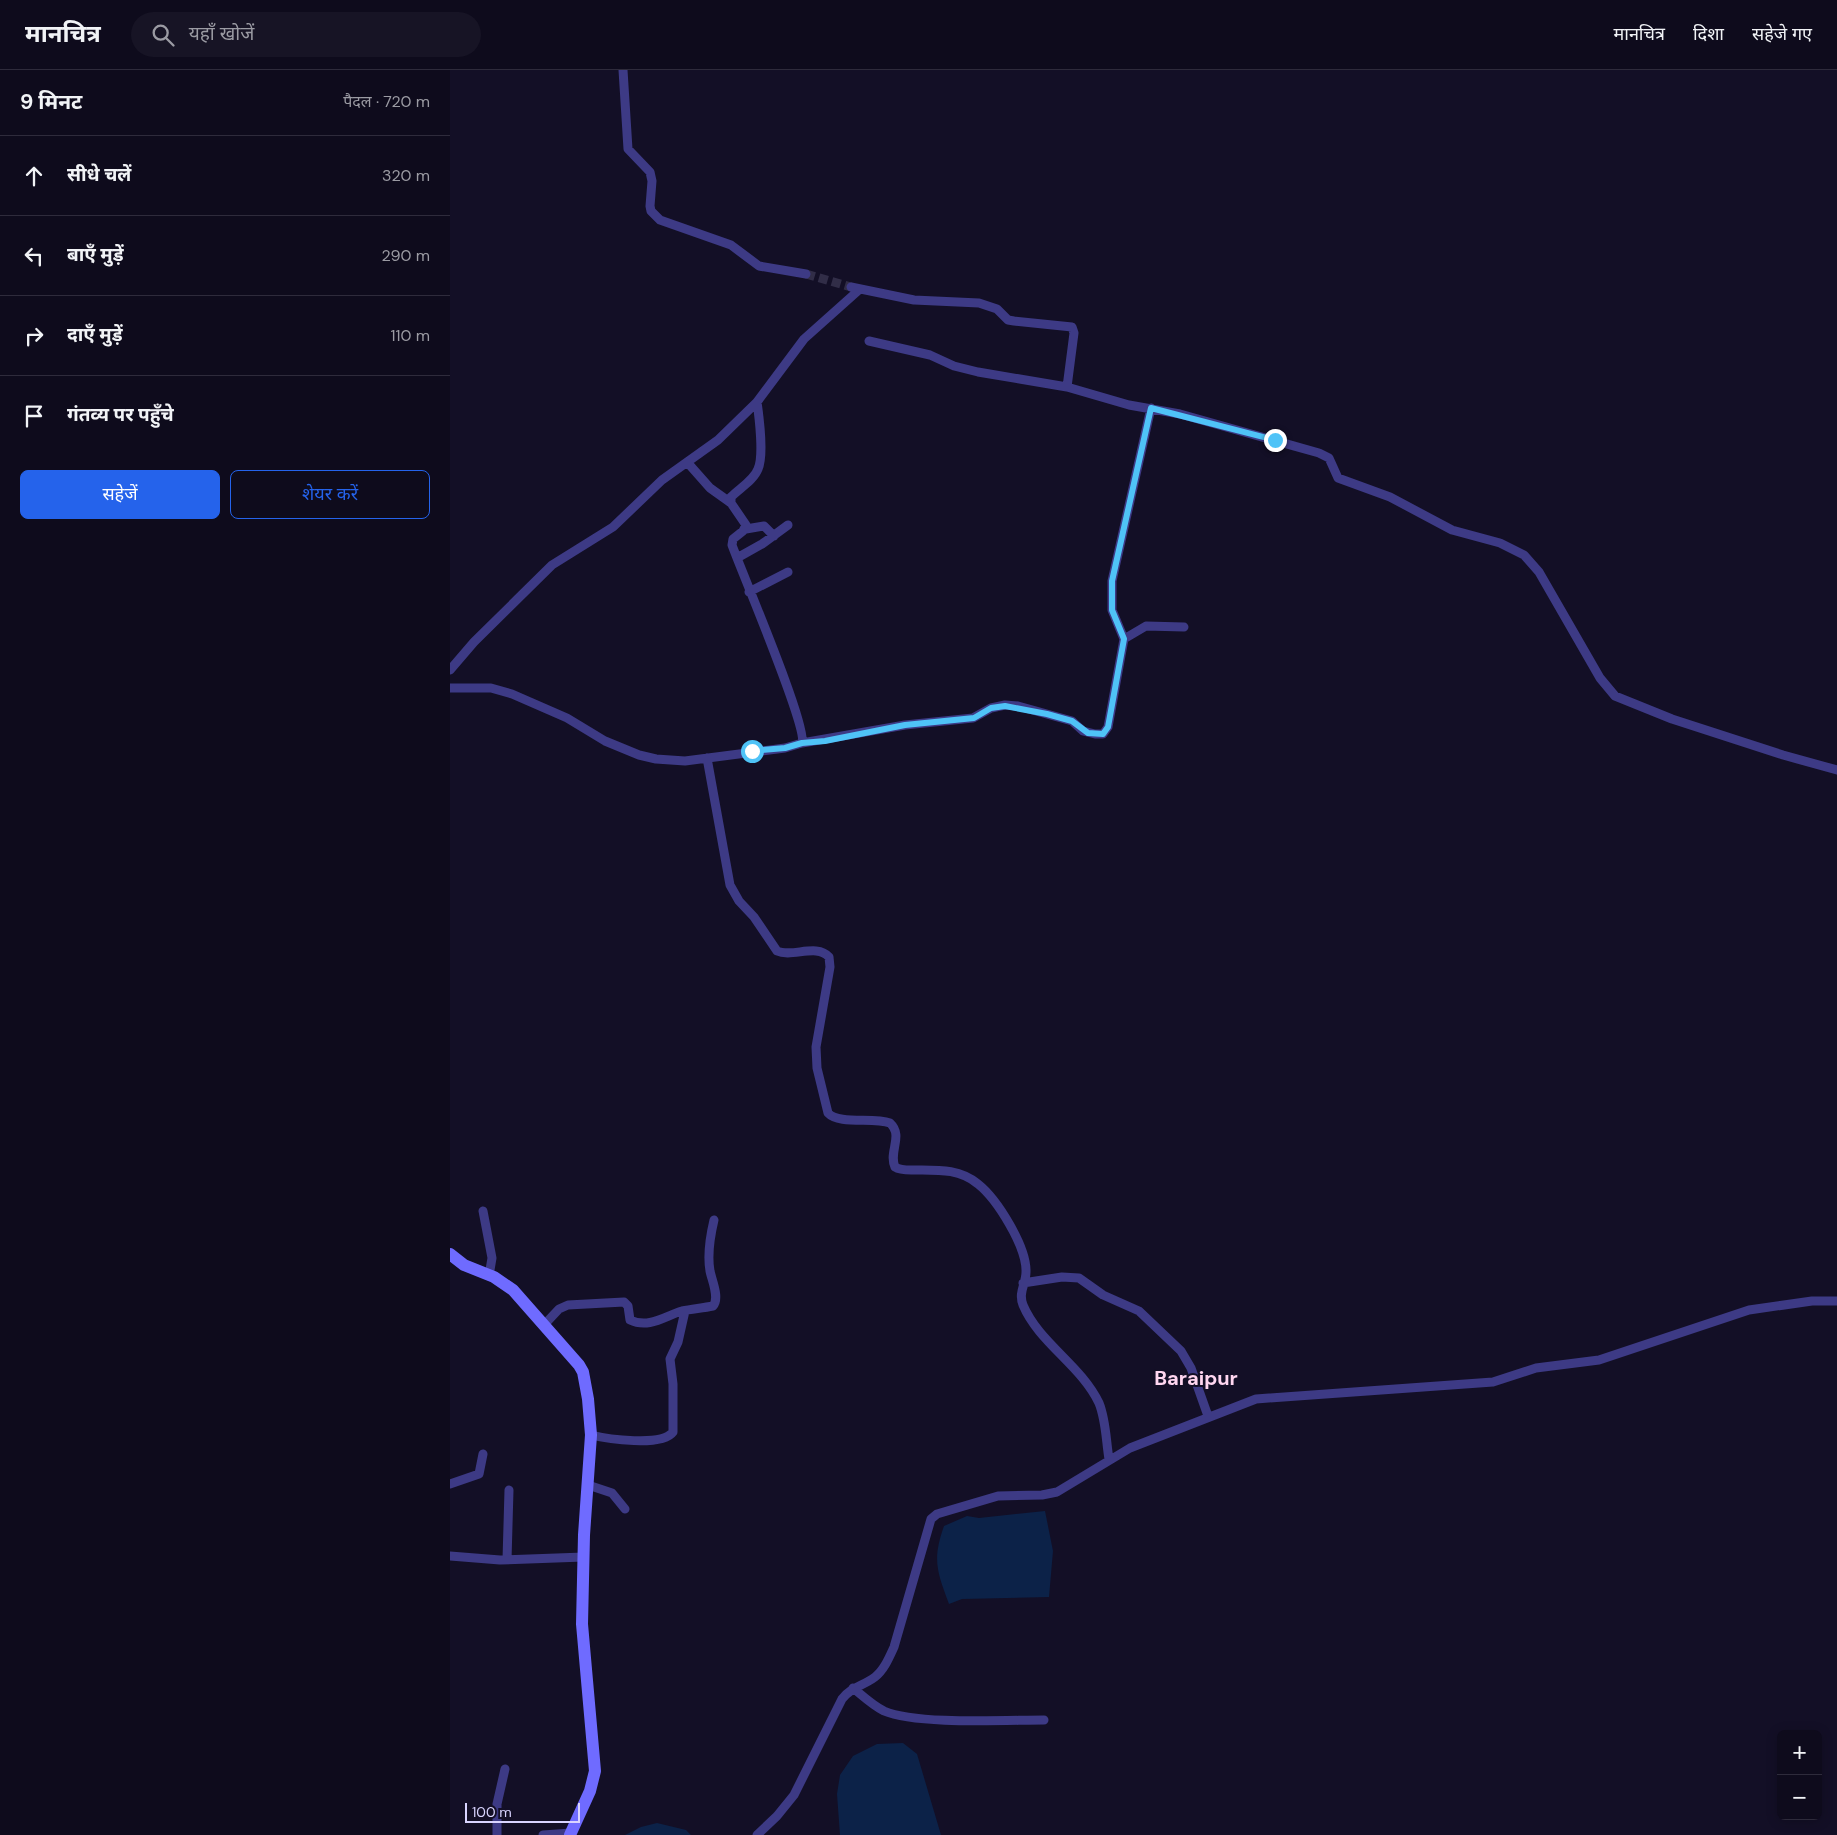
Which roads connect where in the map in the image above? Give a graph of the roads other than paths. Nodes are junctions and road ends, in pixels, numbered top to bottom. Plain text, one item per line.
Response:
1 (623, 70) edge
2 (806, 274) tunnel mouth
3 (869, 341) dead end
4 (1067, 387) junction
5 (757, 402) junction
6 (1151, 408) junction
7 (687, 462) junction
8 (731, 503) junction
9 (788, 525) dead end
10 (746, 528) junction
11 (774, 536) junction
12 (737, 558) junction
13 (788, 572) dead end
14 (750, 592) junction
15 (1184, 627) dead end
16 (1124, 639) junction
17 (450, 670) edge
18 (450, 688) edge
19 (798, 745) junction
20 (707, 758) junction
21 (1837, 770) edge
22 (483, 1211) dead end
23 (714, 1220) dead end
24 (450, 1254) edge
25 (489, 1276) junction
26 (1023, 1283) junction
27 (1837, 1301) edge
28 (684, 1311) junction
29 (544, 1325) junction
30 (1208, 1416) junction
31 (591, 1435) junction
32 (483, 1454) dead end
33 (1109, 1459) junction
34 (450, 1484) edge
35 (588, 1485) junction
36 (509, 1490) dead end
37 (625, 1509) dead end
38 (450, 1556) edge
39 (584, 1557) junction
40 (508, 1560) junction
41 (853, 1688) junction
42 (1044, 1720) dead end
43 (505, 1769) dead end
44 (570, 1834) edge
45 (497, 1835) edge
46 (543, 1835) edge
47 (757, 1835) edge

1 - 2 street
3 - 4 street
4 - 5 street
4 - 6 street
5 - 7 street
5 - 8 street
6 - 16 street
6 - 21 street
7 - 8 street
7 - 17 street
8 - 10 street
9 - 11 street
10 - 11 street
10 - 12 street
11 - 12 street
12 - 14 street
13 - 14 street
14 - 19 street
15 - 16 street
16 - 19 street
18 - 20 street
19 - 20 street
20 - 26 street
22 - 25 street
23 - 28 street
24 - 25 street
25 - 29 street
26 - 30 street
26 - 33 street
27 - 30 street
28 - 29 street
28 - 31 street
29 - 31 street
30 - 33 street
31 - 35 street
32 - 34 street
33 - 41 street
35 - 37 street
35 - 39 street
36 - 40 street
38 - 40 street
39 - 40 street
39 - 44 street
41 - 42 street
41 - 47 street
43 - 45 street
44 - 46 street

